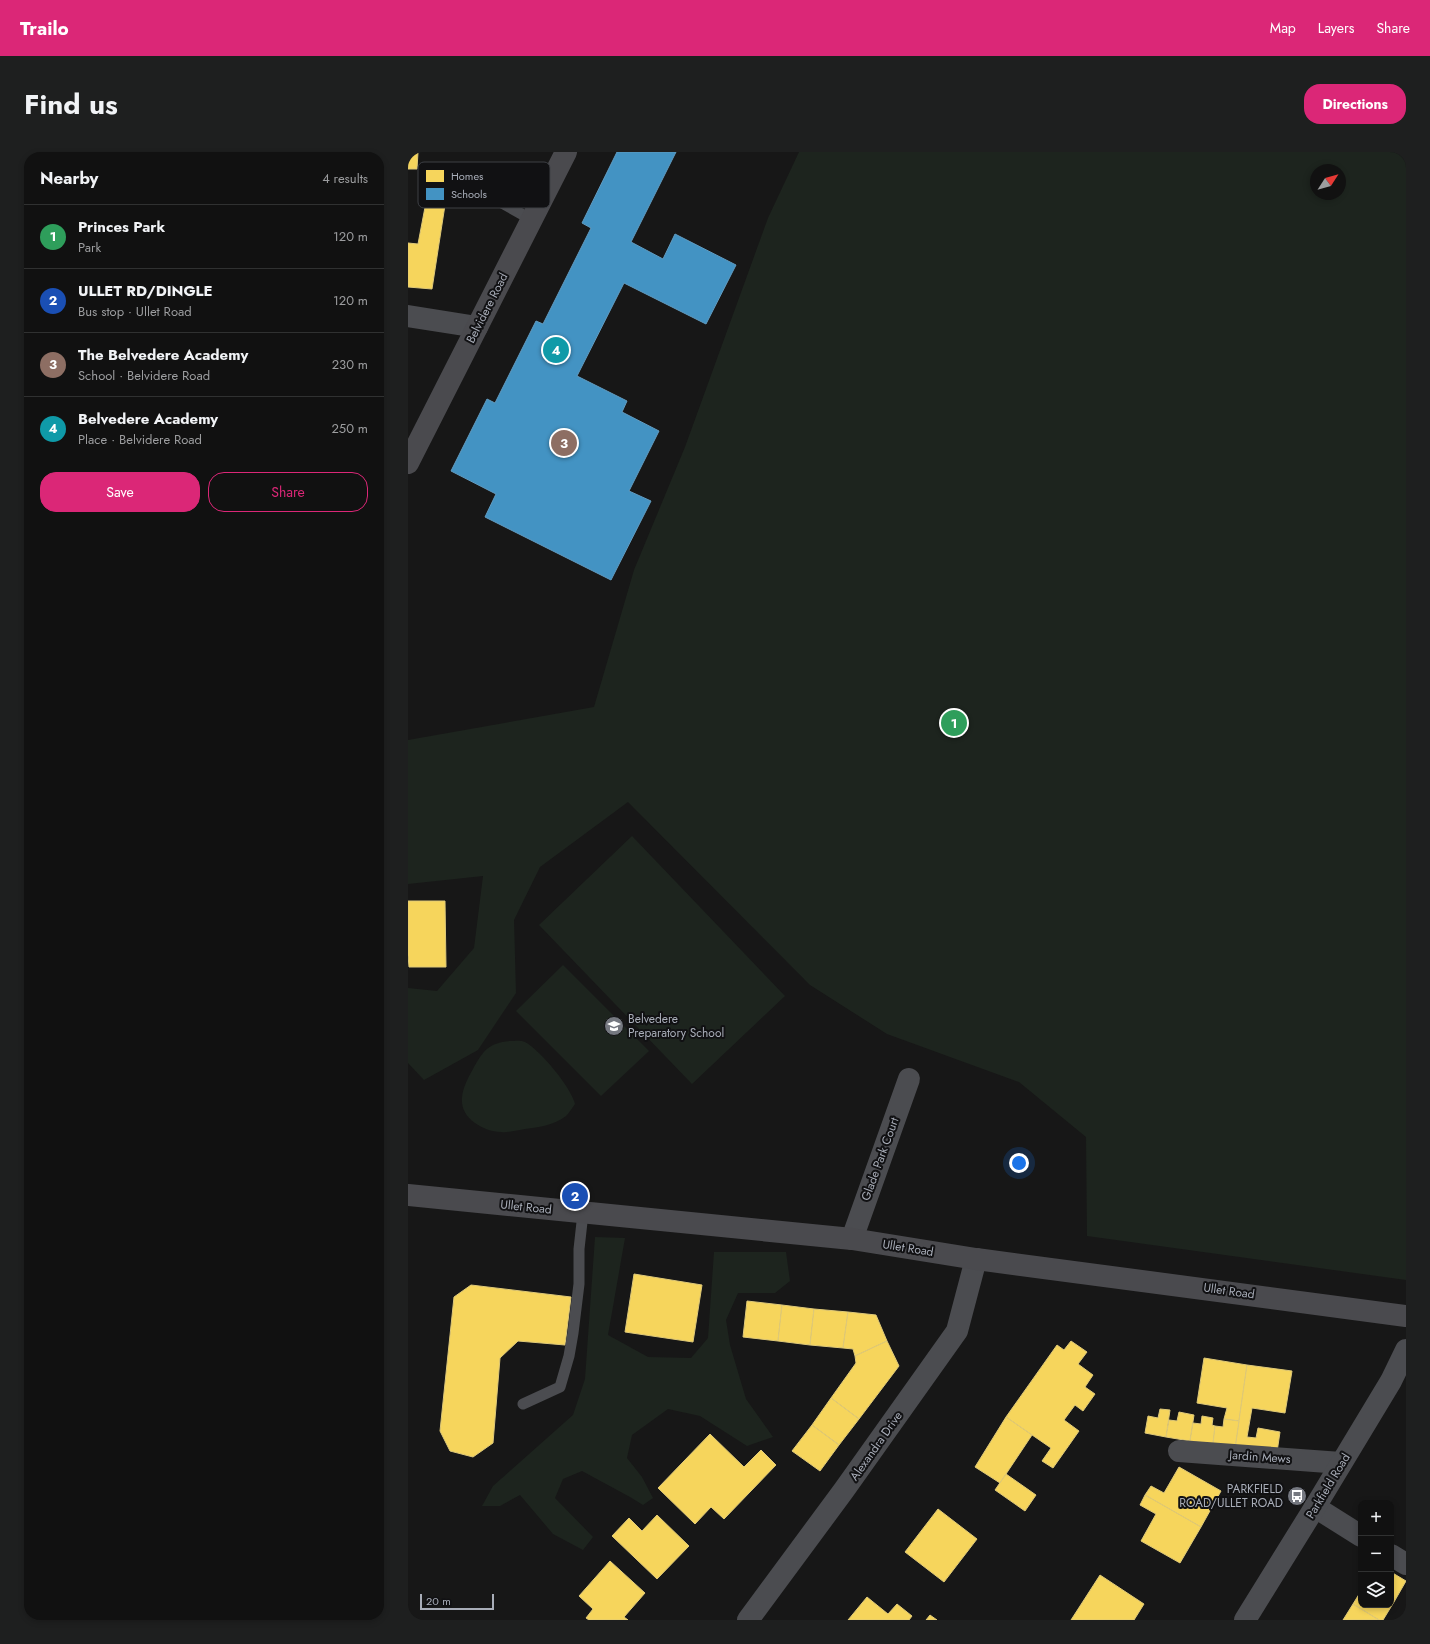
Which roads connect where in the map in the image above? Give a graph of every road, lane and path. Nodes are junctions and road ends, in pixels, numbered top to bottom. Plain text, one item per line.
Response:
1 (566, 152) edge
2 (550, 184) edge
3 (511, 208) edge
4 (538, 208) edge
5 (532, 220) junction
6 (408, 316) edge
7 (477, 327) junction
8 (408, 463) edge
9 (909, 1079) dead end
10 (408, 1196) edge
11 (583, 1213) junction
12 (852, 1239) junction
13 (976, 1259) junction
14 (1406, 1316) edge
15 (1406, 1350) edge
16 (523, 1404) dead end
17 (1179, 1451) dead end
18 (1341, 1463) junction
19 (1315, 1507) junction
20 (1358, 1534) edge
21 (1394, 1557) edge
22 (1406, 1564) edge
23 (748, 1620) edge
24 (1245, 1620) edge

1 - 2 main road, Belvidere Road
3 - 5 lane
4 - 5 main road, Belvidere Road
5 - 7 main road, Belvidere Road
6 - 7 street
7 - 8 main road, Belvidere Road
9 - 12 street, Glade Park Court
10 - 11 main road, Ullet Road
11 - 12 main road, Ullet Road
11 - 16 lane
12 - 13 main road, Ullet Road
13 - 14 main road, Ullet Road
13 - 23 street, Alexandra Drive
15 - 18 street, Parkfield Road
17 - 18 street, Jardin Mews
18 - 19 street, Parkfield Road
19 - 20 street
19 - 24 street, Parkfield Road
21 - 22 street

